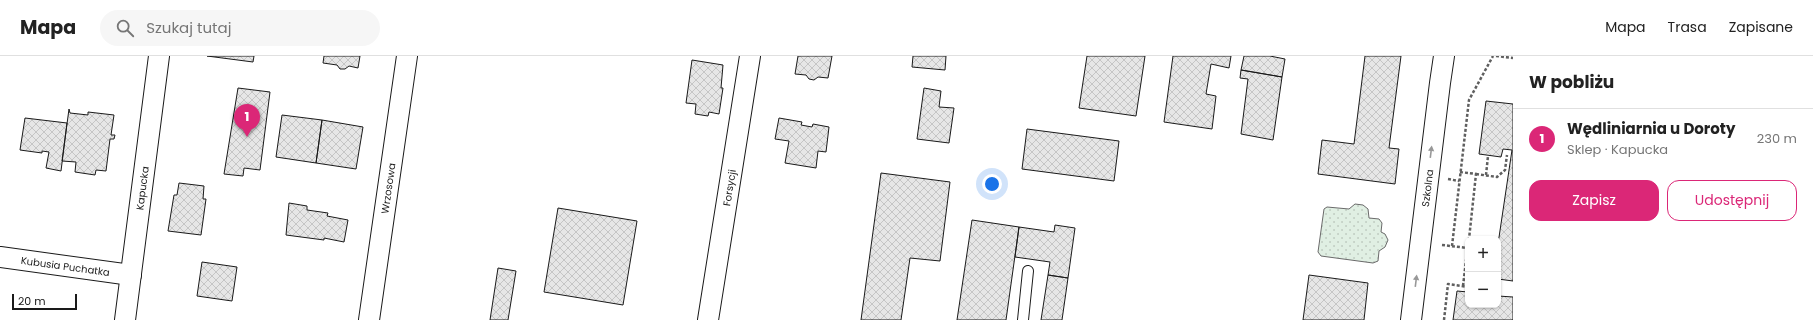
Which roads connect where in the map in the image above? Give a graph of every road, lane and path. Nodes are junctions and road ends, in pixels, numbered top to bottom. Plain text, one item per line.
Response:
1 (160, 56) edge
2 (407, 56) edge
3 (750, 56) edge
4 (1444, 56) edge
5 (1494, 56) edge
6 (1513, 58) edge
7 (1507, 155) dead end
8 (1488, 156) dead end
9 (1460, 172) junction
10 (1476, 174) junction
11 (1486, 175) junction
12 (1444, 179) dead end
13 (1460, 181) junction
14 (1469, 236) edge
15 (1435, 244) dead end
16 (1452, 246) junction
17 (1465, 248) edge
18 (0, 257) edge
19 (1028, 271) dead end
20 (1465, 271) edge
21 (131, 275) junction
22 (1463, 286) joint
23 (125, 320) edge
24 (369, 320) edge
25 (708, 320) edge
26 (1023, 320) edge
27 (1411, 320) edge
28 (1444, 320) edge

1 - 21 street, Kapucka
2 - 24 street, Wrzosowa
3 - 25 street, Forsycji
27 -> 4 street, Szkolna
5 - 6 path
5 - 9 path
7 - 11 path
8 - 11 path
9 - 10 path
9 - 13 path
10 - 11 path
10 - 14 path
12 - 13 path
13 - 16 path
15 - 16 path
16 - 17 path
18 - 21 street, Kubusia Puchatka
19 - 26 lane
20 - 22 path
21 - 23 street, Kapucka
22 - 28 path

